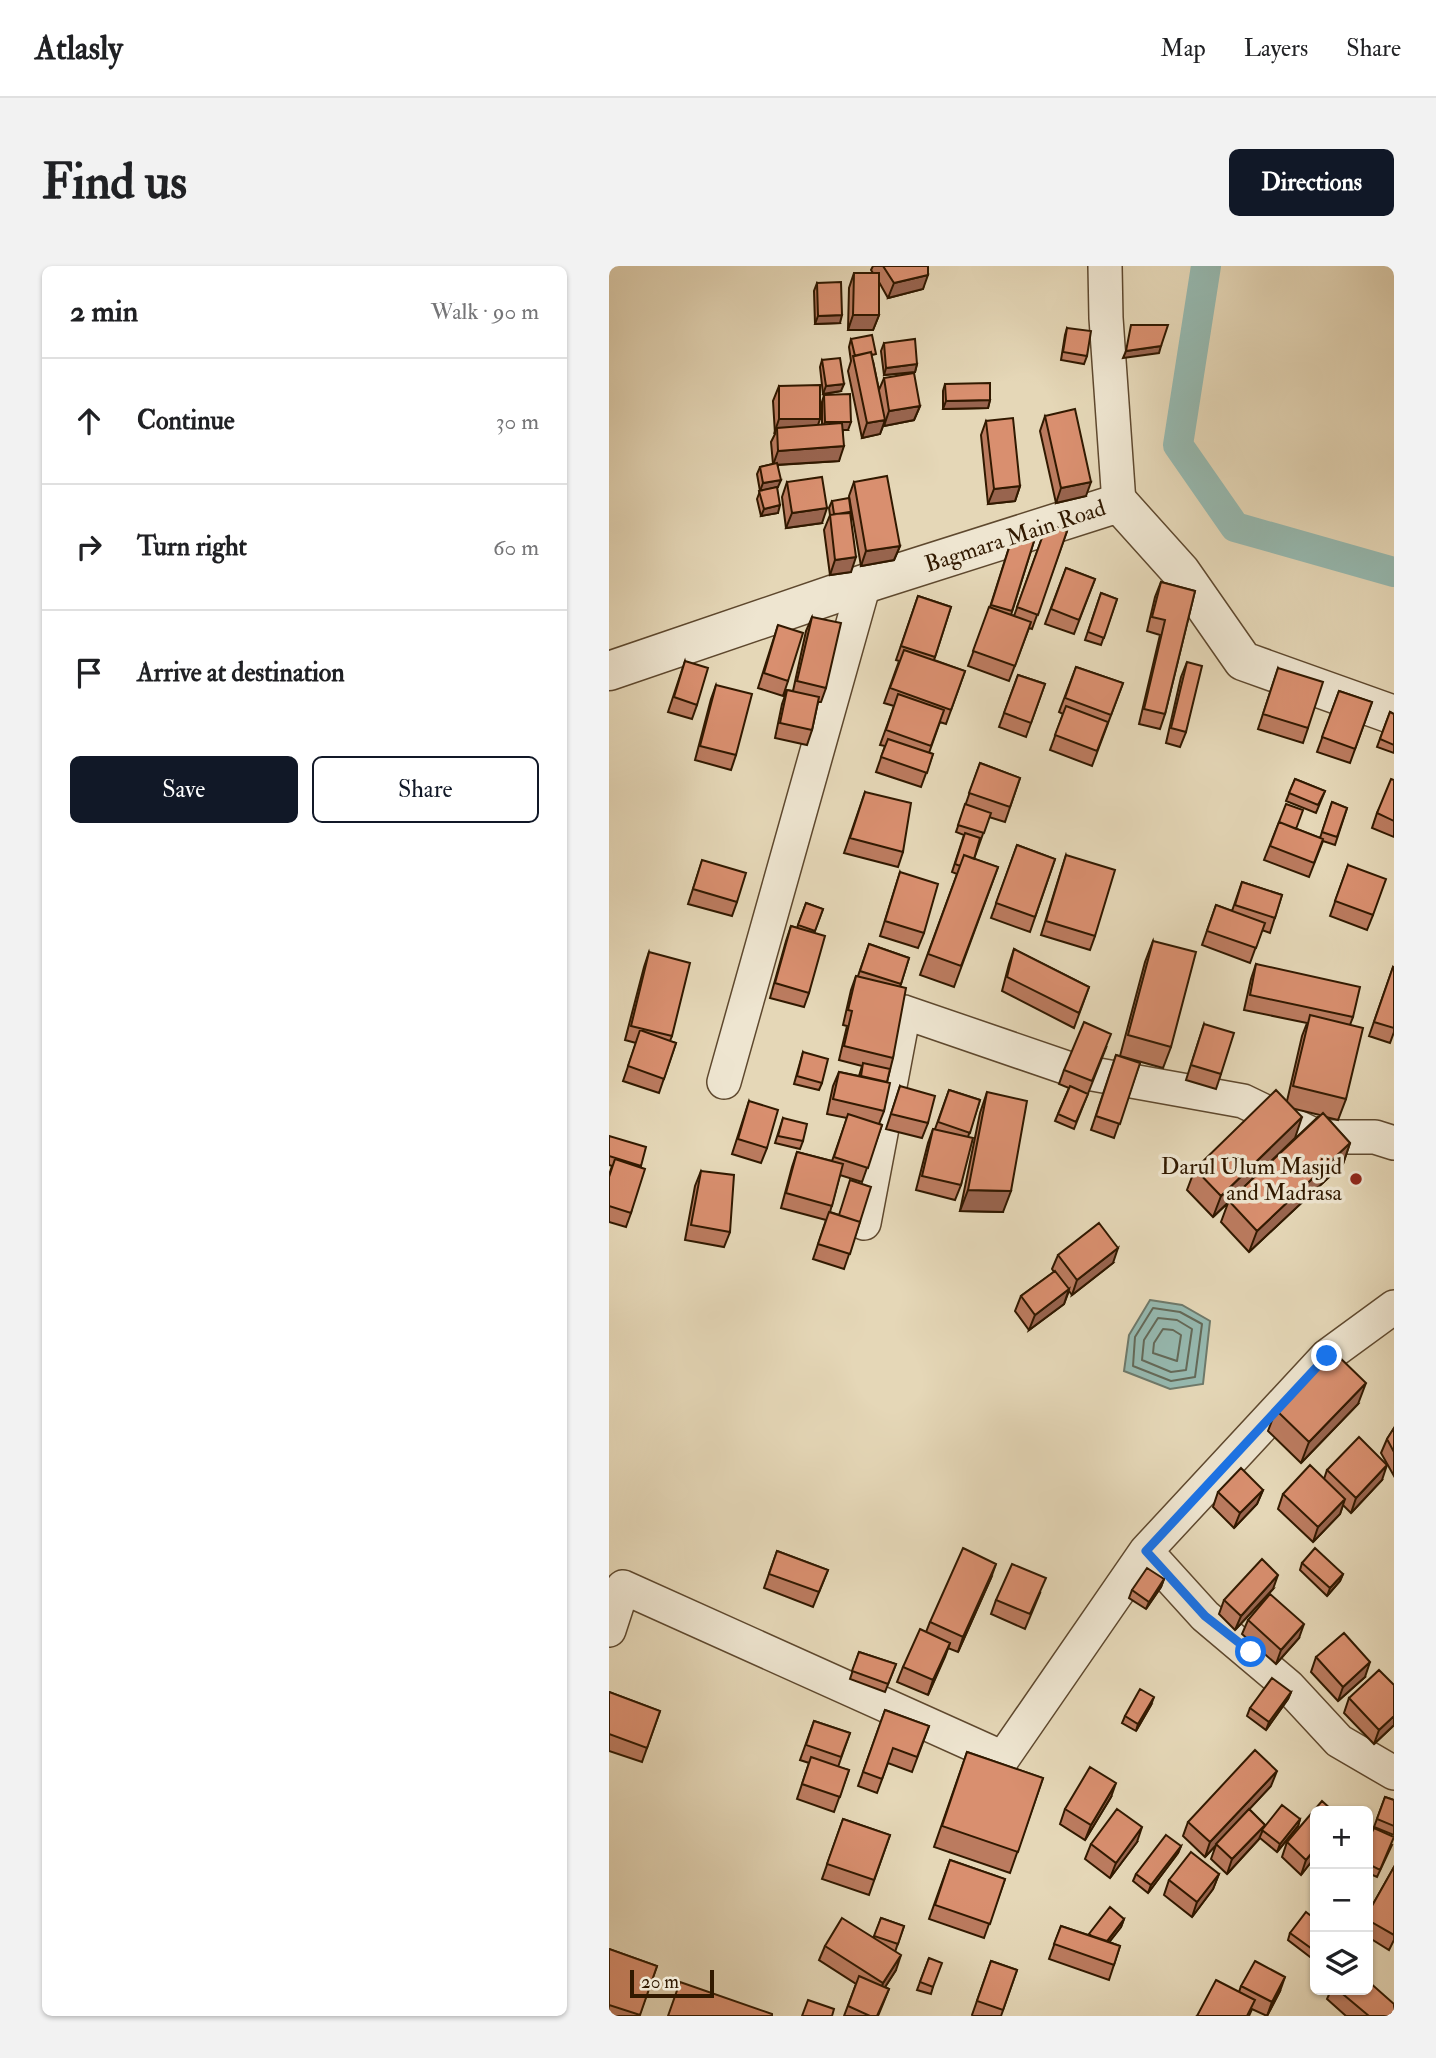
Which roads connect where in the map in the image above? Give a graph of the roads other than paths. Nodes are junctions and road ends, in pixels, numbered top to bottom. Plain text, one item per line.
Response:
1 (1105, 266) edge
2 (1119, 503) junction
3 (864, 584) junction
4 (609, 671) edge
5 (1394, 715) edge
6 (724, 1082) dead end
7 (1394, 1143) edge
8 (864, 1223) edge
9 (1394, 1307) edge
10 (1146, 1551) junction
11 (609, 1630) edge
12 (1394, 1773) edge

1 - 2 street
2 - 3 street, Bagmara Main Road
2 - 5 street, Bagmara Main Road
3 - 4 street, Bagmara Main Road
3 - 6 street
7 - 8 street
9 - 10 street
10 - 11 street
10 - 12 street

